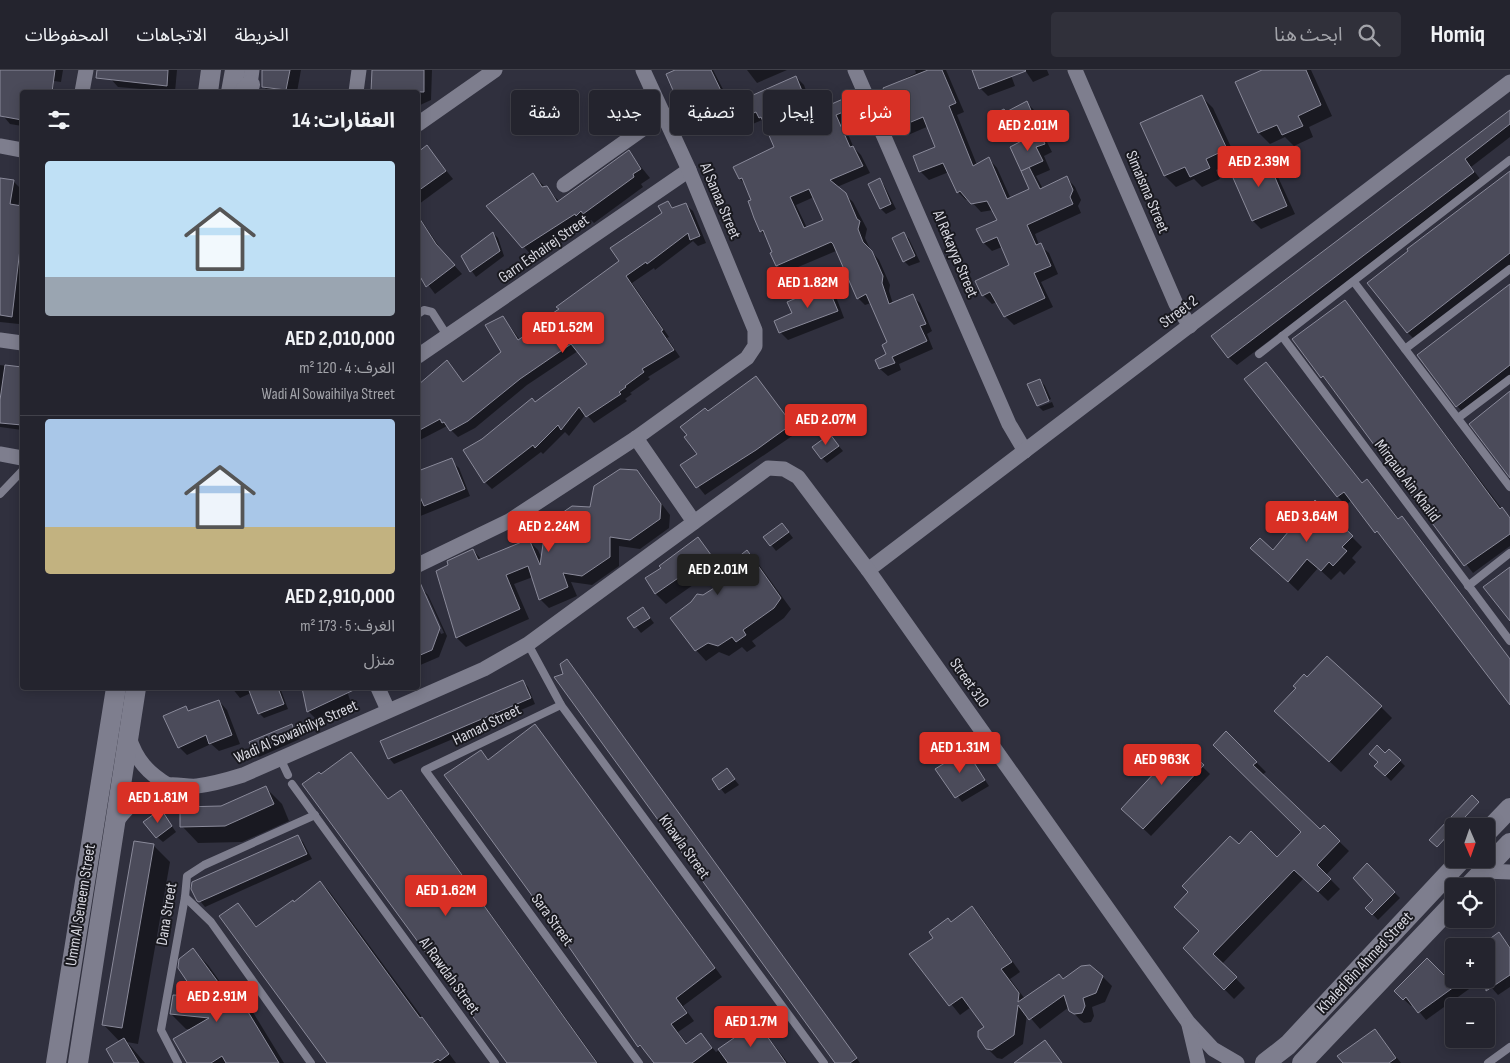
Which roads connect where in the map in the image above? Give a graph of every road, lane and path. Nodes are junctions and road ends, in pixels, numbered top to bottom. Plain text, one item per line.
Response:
1 (86, 70) edge
2 (211, 70) edge
3 (235, 70) edge
4 (359, 70) edge
5 (495, 70) edge
6 (644, 70) edge
7 (855, 70) edge
8 (1075, 70) edge
9 (1510, 82) edge
10 (82, 90) edge
11 (208, 90) edge
12 (231, 90) edge
13 (356, 90) edge
14 (664, 114) junction
15 (420, 123) edge
16 (0, 146) edge
17 (20, 150) edge
18 (1510, 160) edge
19 (689, 170) junction
20 (564, 185) dead end
21 (1510, 270) edge
22 (1354, 282) junction
23 (420, 313) edge
24 (1190, 326) junction
25 (448, 336) junction
26 (1282, 336) junction
27 (0, 340) edge
28 (20, 343) edge
29 (1405, 349) junction
30 (1259, 354) dead end
31 (420, 355) edge
32 (1510, 379) edge
33 (1458, 418) junction
34 (636, 438) junction
35 (1025, 451) junction
36 (0, 454) edge
37 (20, 458) edge
38 (784, 469) joint
39 (20, 473) edge
40 (1510, 487) edge
41 (0, 494) edge
42 (694, 522) junction
43 (1510, 553) edge
44 (420, 564) edge
45 (868, 570) junction
46 (1468, 586) junction
47 (1510, 641) edge
48 (528, 644) junction
49 (116, 690) edge
50 (136, 690) edge
51 (379, 690) edge
52 (561, 705) junction
53 (388, 710) junction
54 (128, 736) junction
55 (281, 760) junction
56 (425, 770) joint
57 (288, 775) dead end
58 (292, 784) dead end
59 (168, 785) junction
60 (1510, 808) edge
61 (314, 815) junction
62 (115, 823) junction
63 (1495, 824) edge
64 (1510, 842) edge
65 (1454, 868) edge
66 (1484, 871) junction
67 (1510, 872) edge
68 (1477, 878) edge
69 (185, 897) junction
70 (1445, 912) edge
71 (1188, 1022) junction
72 (1510, 1047) edge
73 (56, 1063) edge
74 (78, 1063) edge
75 (178, 1063) edge
76 (311, 1063) edge
77 (495, 1063) edge
78 (639, 1063) edge
79 (824, 1063) edge
80 (1198, 1063) edge
81 (1238, 1063) edge
82 (1265, 1063) edge
83 (1302, 1063) edge
84 (1488, 1063) edge

1 - 10 street
2 - 11 main road
3 - 12 main road
4 - 13 street
5 - 15 street
6 - 14 street, Al Sanaa Street
7 - 35 street, Al Rekayya Street
8 - 24 street, Simaisma Street
9 - 24 street, Street 2
14 - 19 street, Al Sanaa Street
14 - 20 street
16 - 17 street
18 - 22 lane
19 - 25 street, Garn Eshairej Street
19 - 34 street, Al Sanaa Street
21 - 29 lane
22 - 26 lane
22 - 29 lane
23 - 25 lane
24 - 35 street, Street 2
25 - 31 street, Garn Eshairej Street
26 - 30 lane
26 - 46 lane, Mirqaub Ain Khalid
27 - 28 street
29 - 33 lane
32 - 33 lane
33 - 40 lane
34 - 42 street
34 - 44 street, Al Sanaa Street
35 - 45 street, Street 2
36 - 37 street
38 - 42 street, Wadi Al Sowaihilya Street
38 - 45 street, Street 310
39 - 41 lane
42 - 48 street, Wadi Al Sowaihilya Street
43 - 46 lane
45 - 71 street, Street 310
46 - 47 lane, Mirqaub Ain Khalid
48 - 52 lane, Khawla Street
48 - 53 street, Wadi Al Sowaihilya Street
49 - 73 main road, Umm Al Seneem Street
50 - 54 main road, Umm Al Seneem Street
51 - 53 street
52 - 56 lane, Hamad Street
52 - 79 lane, Khawla Street
53 - 55 street, Wadi Al Sowaihilya Street
54 - 59 street
54 - 62 main road, Umm Al Seneem Street
55 - 57 lane
55 - 59 street, Wadi Al Sowaihilya Street
56 - 78 lane, Sara Street
58 - 61 lane, Al Rawdah Street
59 - 62 street, Wadi Al Sowaihilya Street
60 - 63 main road
61 - 69 lane, Dana Street
61 - 77 lane, Al Rawdah Street
62 - 74 main road, Umm Al Seneem Street
64 - 66 main road
65 - 82 main road, Khaled Bin Ahmed Street
66 - 67 street
66 - 68 main road
69 - 75 lane, Dana Street
69 - 76 lane
70 - 83 main road, Khaled Bin Ahmed Street
71 - 80 street, Street 310
71 - 81 street, Street 310
72 - 84 lane

